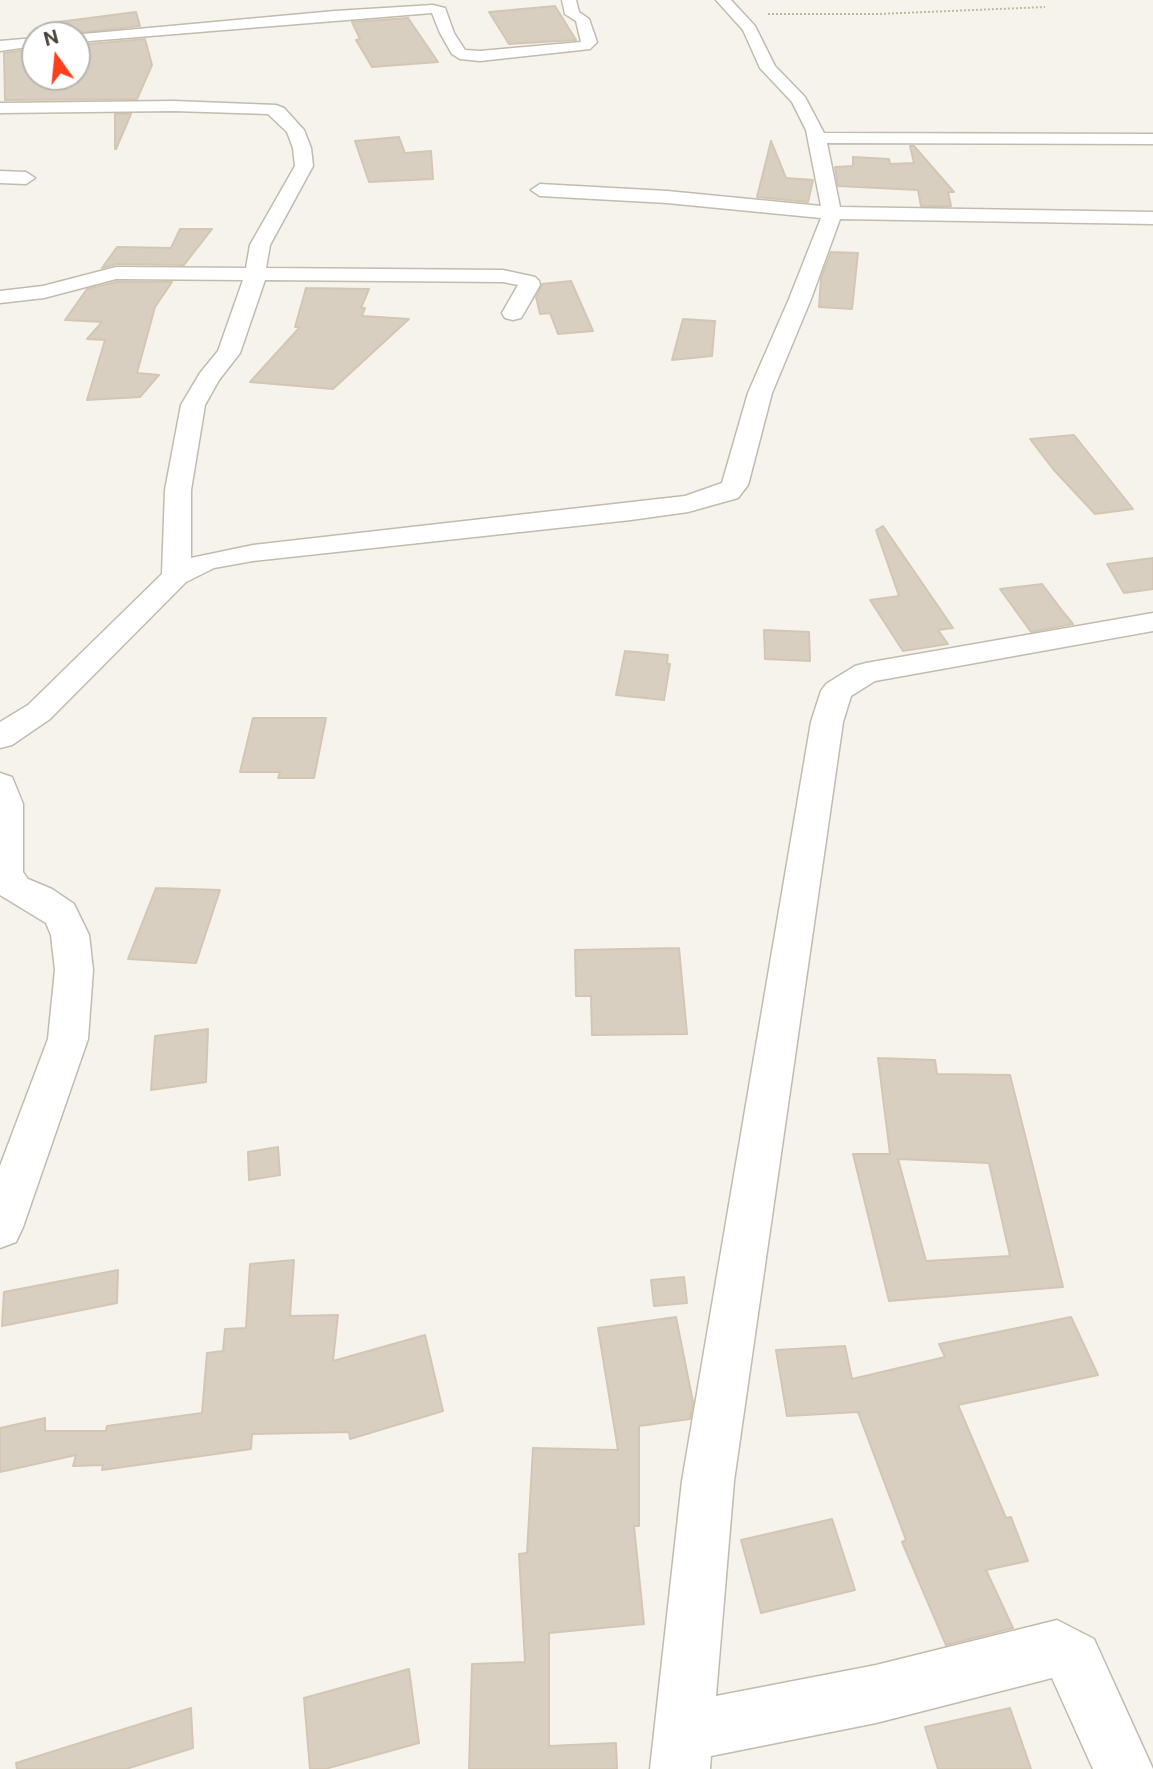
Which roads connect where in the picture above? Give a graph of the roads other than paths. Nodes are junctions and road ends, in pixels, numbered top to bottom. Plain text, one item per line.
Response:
1 (385, 0) edge
2 (569, 0) edge
3 (731, 8) edge
4 (397, 10) junction
5 (91, 37) edge
6 (21, 44) edge
7 (0, 46) edge
8 (0, 108) edge
9 (817, 138) junction
10 (1153, 139) edge
11 (0, 177) edge
12 (26, 178) dead end
13 (540, 190) dead end
14 (832, 214) junction
15 (1153, 218) edge
16 (254, 275) junction
17 (0, 297) edge
18 (513, 313) dead end
19 (176, 576) junction
20 (1153, 622) edge
21 (0, 737) edge
22 (0, 785) edge
23 (0, 1227) edge
24 (682, 1751) edge
25 (1123, 1769) edge

1 - 4 street
2 - 4 street
3 - 9 street
4 - 5 street
6 - 7 street
8 - 16 street
9 - 10 street
9 - 14 street
11 - 12 street
13 - 14 street
14 - 15 street
14 - 19 street
16 - 17 street
16 - 18 street
16 - 19 street
19 - 21 street
20 - 24 street
22 - 23 street
24 - 25 street

